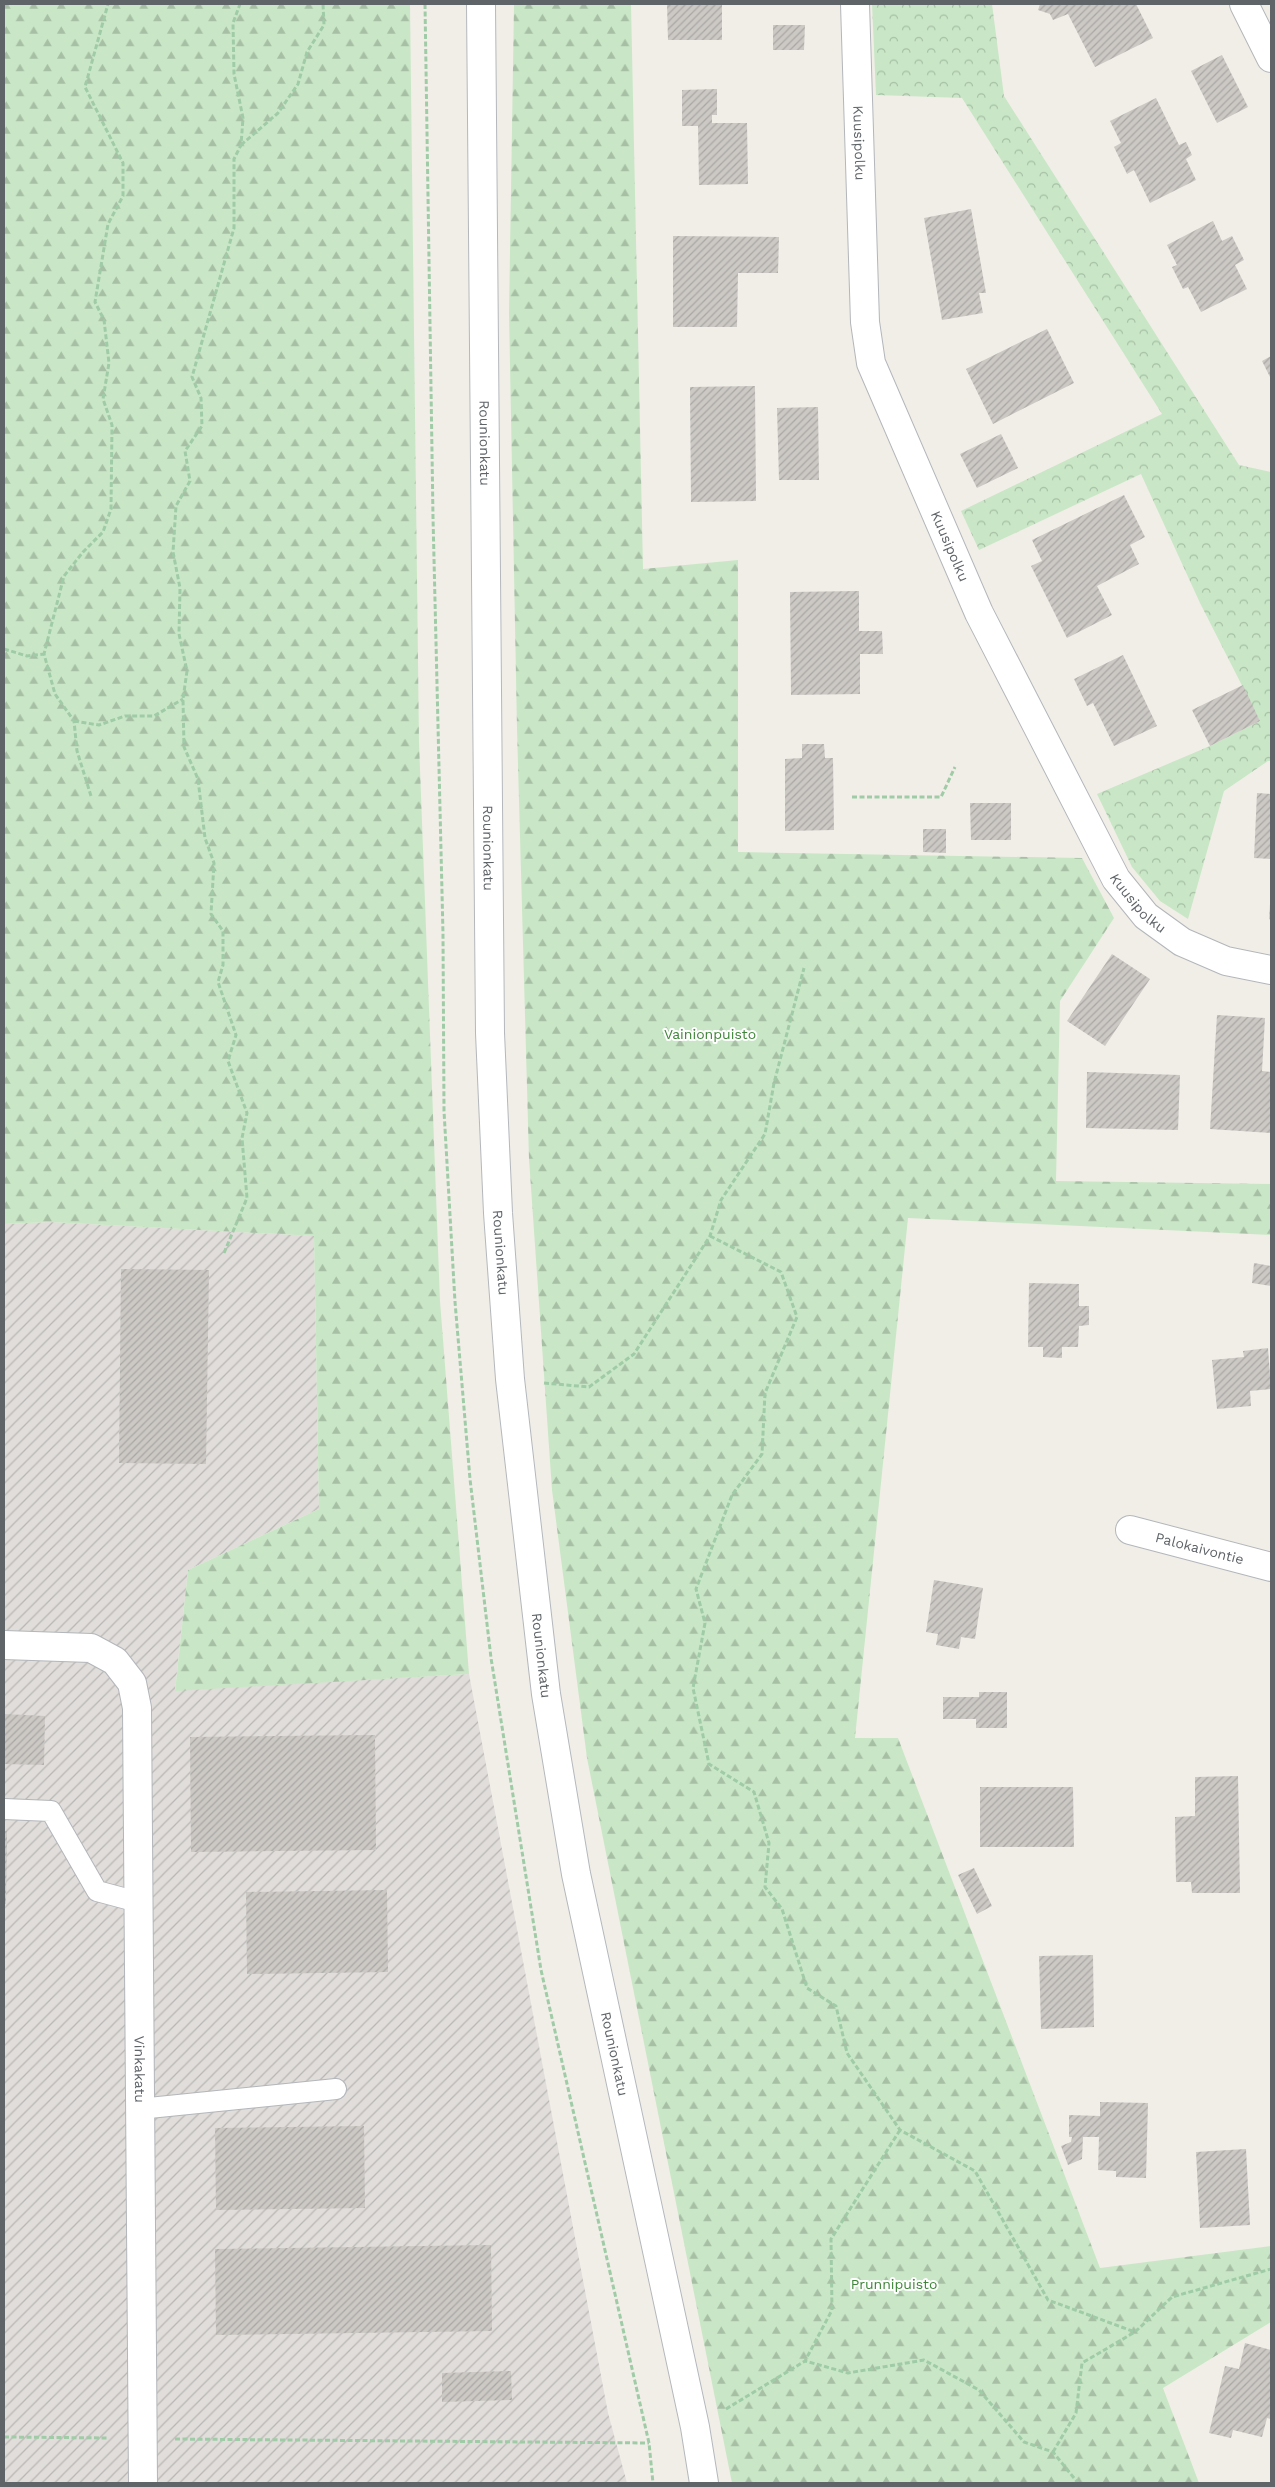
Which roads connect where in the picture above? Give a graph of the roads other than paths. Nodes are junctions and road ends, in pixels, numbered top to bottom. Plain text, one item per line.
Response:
1 (481, 4) edge
2 (855, 4) edge
3 (1244, 4) edge
4 (1271, 58) edge
5 (1271, 970) edge
6 (1130, 1530) dead end
7 (1271, 1567) edge
8 (4, 1645) edge
9 (4, 1809) edge
10 (138, 1902) junction
11 (336, 2089) dead end
12 (140, 2109) junction
13 (143, 2483) edge
14 (704, 2483) edge

1 - 14 main road, Rounionkatu
2 - 5 main road, Kuusipolku
3 - 4 main road
6 - 7 main road, Palokaivontie
8 - 10 main road, Vinkakatu
9 - 10 lane
10 - 12 main road, Vinkakatu
11 - 12 lane
12 - 13 main road, Vinkakatu

